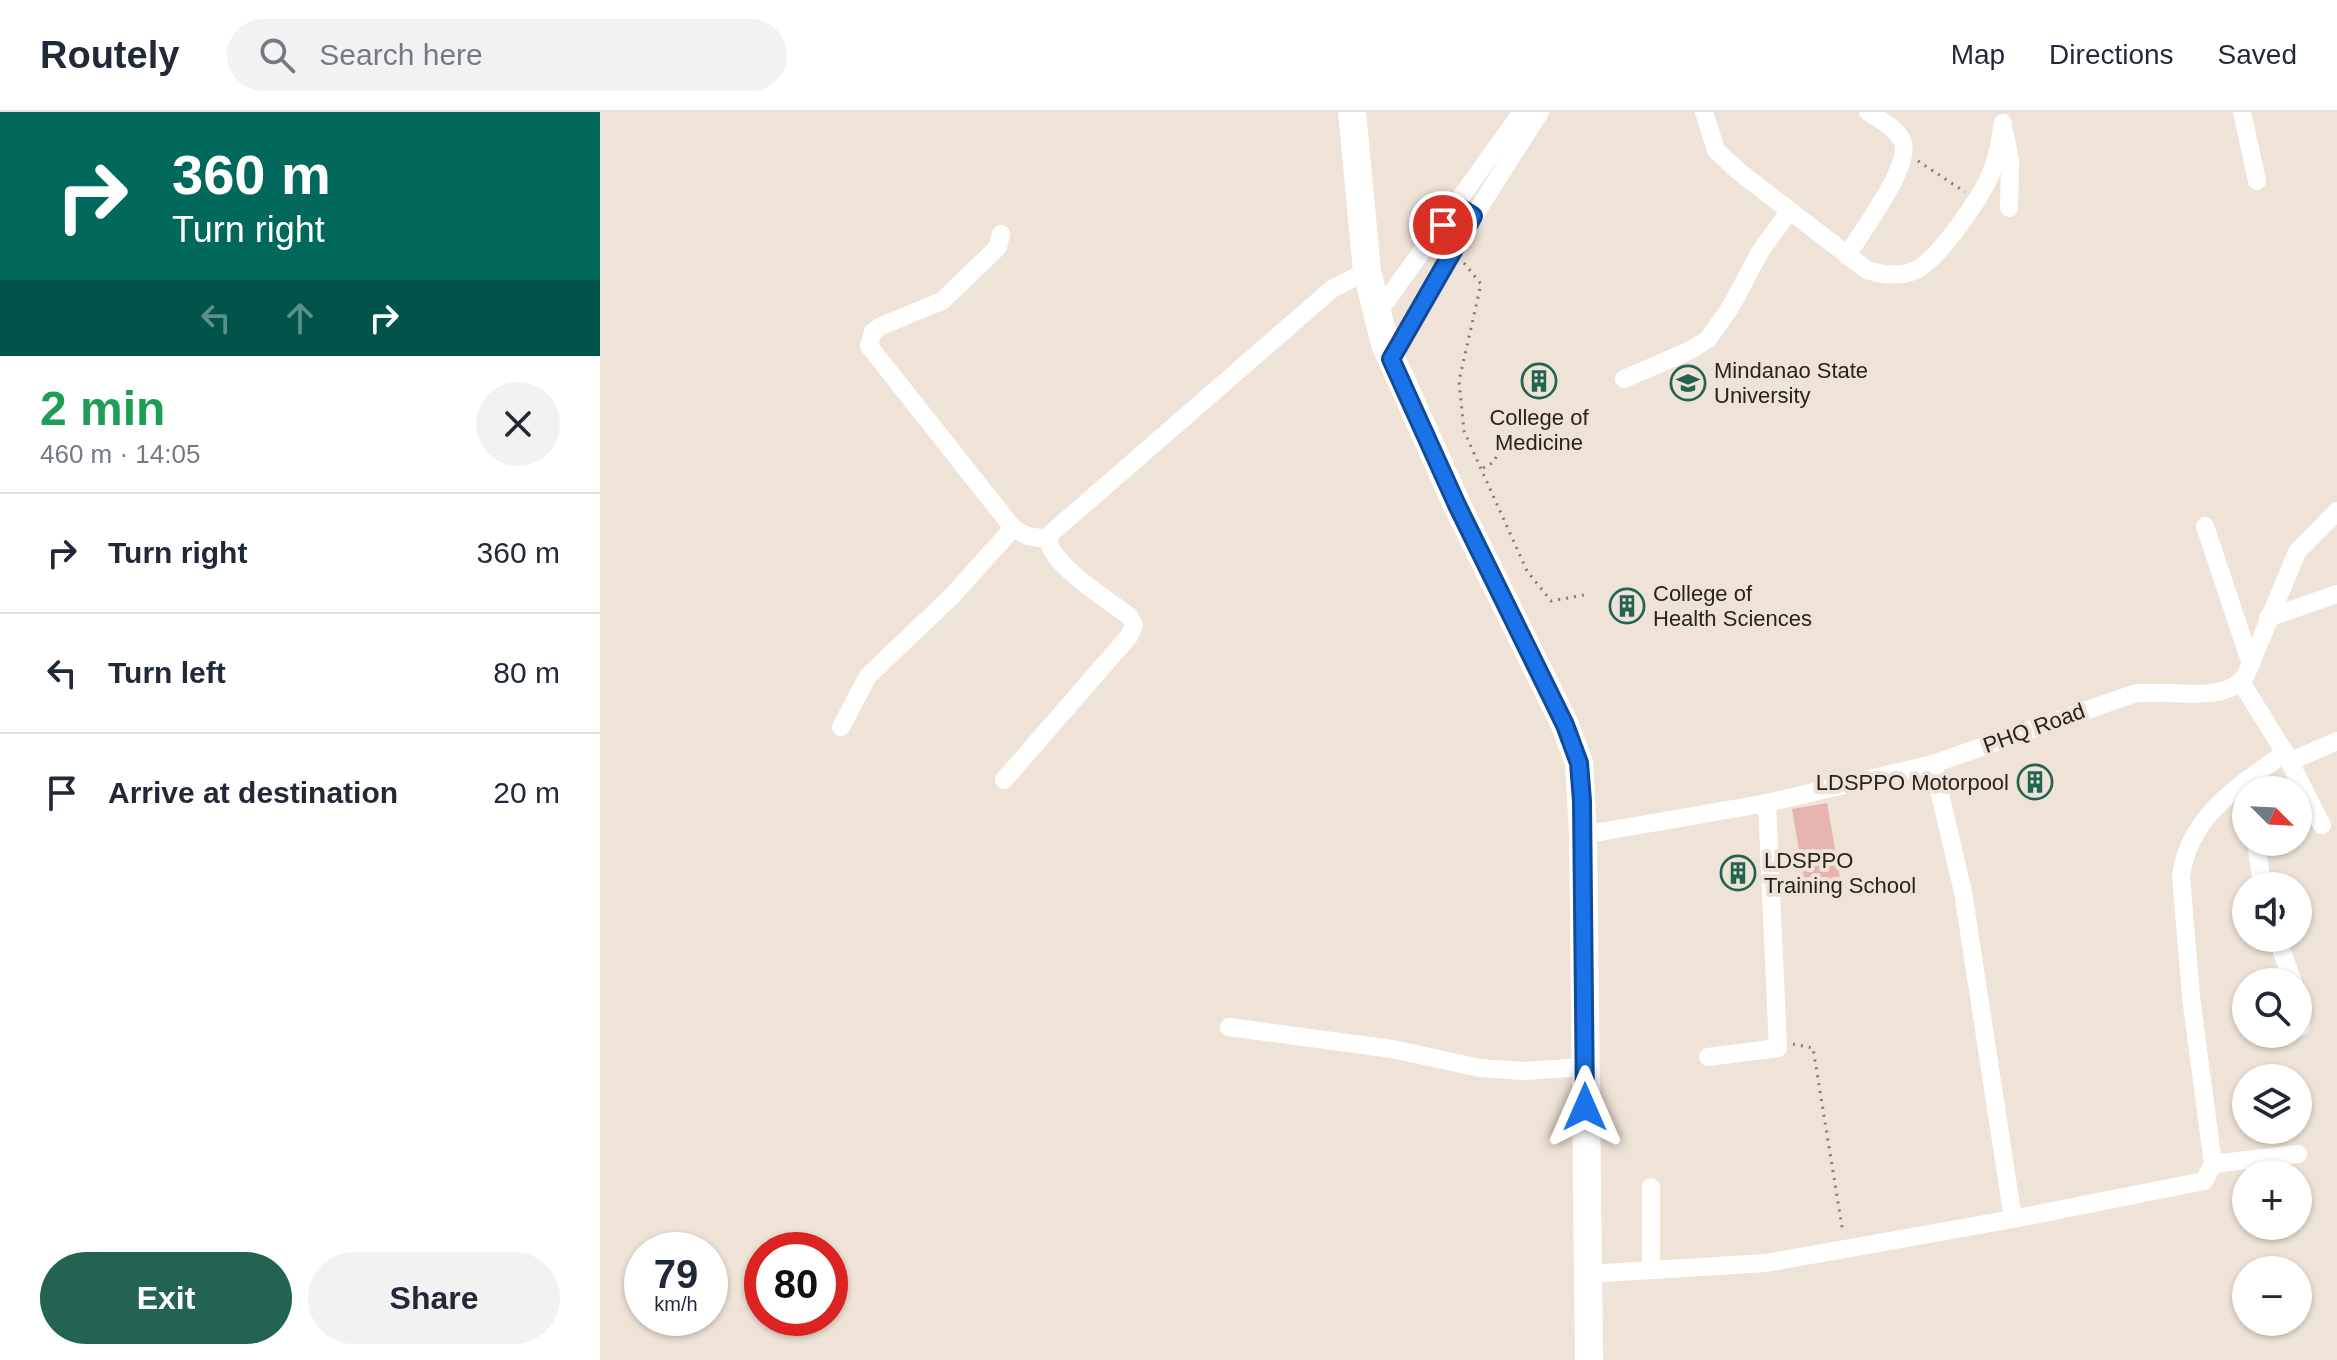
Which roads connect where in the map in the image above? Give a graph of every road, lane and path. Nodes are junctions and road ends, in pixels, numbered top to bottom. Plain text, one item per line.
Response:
1 (1352, 112) edge
2 (1522, 112) edge
3 (1540, 112) edge
4 (1704, 112) edge
5 (1868, 112) edge
6 (2242, 112) edge
7 (2002, 118) edge
8 (1904, 153) junction
9 (2257, 181) dead end
10 (1975, 199) junction
11 (1457, 206) junction
12 (2009, 208) dead end
13 (1789, 212) junction
14 (1473, 216) junction
15 (1001, 234) dead end
16 (1847, 256) junction
17 (1462, 261) dead end
18 (1410, 269) junction
19 (1367, 271) junction
20 (1434, 283) junction
21 (1376, 315) junction
22 (1391, 359) junction
23 (1624, 379) dead end
24 (1499, 450) dead end
25 (1483, 468) junction
26 (2337, 511) edge
27 (2205, 526) dead end
28 (1013, 528) junction
29 (1047, 539) junction
30 (2337, 594) edge
31 (1584, 595) dead end
32 (2268, 618) junction
33 (2251, 664) junction
34 (2241, 682) junction
35 (841, 727) dead end
36 (2337, 741) edge
37 (2287, 758) junction
38 (1933, 764) junction
39 (2263, 776) edge
40 (1004, 780) dead end
41 (2232, 799) edge
42 (1767, 803) junction
43 (2322, 825) dead end
44 (1583, 835) junction
45 (1229, 1027) dead end
46 (1778, 1048) junction
47 (1708, 1057) dead end
48 (1584, 1067) junction
49 (2298, 1154) dead end
50 (2213, 1164) junction
51 (1651, 1187) dead end
52 (2013, 1219) junction
53 (1846, 1250) junction
54 (1651, 1268) junction
55 (1588, 1274) junction
56 (1589, 1360) edge

1 - 19 highway
2 - 11 street
3 - 14 street
4 - 13 street
5 - 8 street
6 - 9 street
7 - 10 street
7 - 12 street
8 - 10 path
8 - 16 street
10 - 16 street
11 - 14 street
11 - 18 street
13 - 16 street
13 - 23 street
14 - 20 street
15 - 28 street
17 - 25 path
18 - 20 street
18 - 21 street
19 - 21 highway
19 - 29 street
20 - 22 street
21 - 22 highway
22 - 44 highway
24 - 25 path
25 - 31 path
26 - 32 street
27 - 33 street
28 - 29 street
28 - 35 street
29 - 40 street
30 - 32 street
32 - 33 street
33 - 34 street
34 - 37 street
34 - 38 street, PHQ Road
36 - 37 street
37 - 39 street
37 - 43 street
38 - 42 street, PHQ Road
38 - 52 street
41 - 50 street
42 - 44 street, PHQ Road
42 - 46 street
44 - 48 highway
45 - 48 street
46 - 47 street
46 - 53 path
48 - 55 highway
49 - 50 street
50 - 52 street
51 - 54 street
52 - 53 street
53 - 54 street
54 - 55 street
55 - 56 highway

